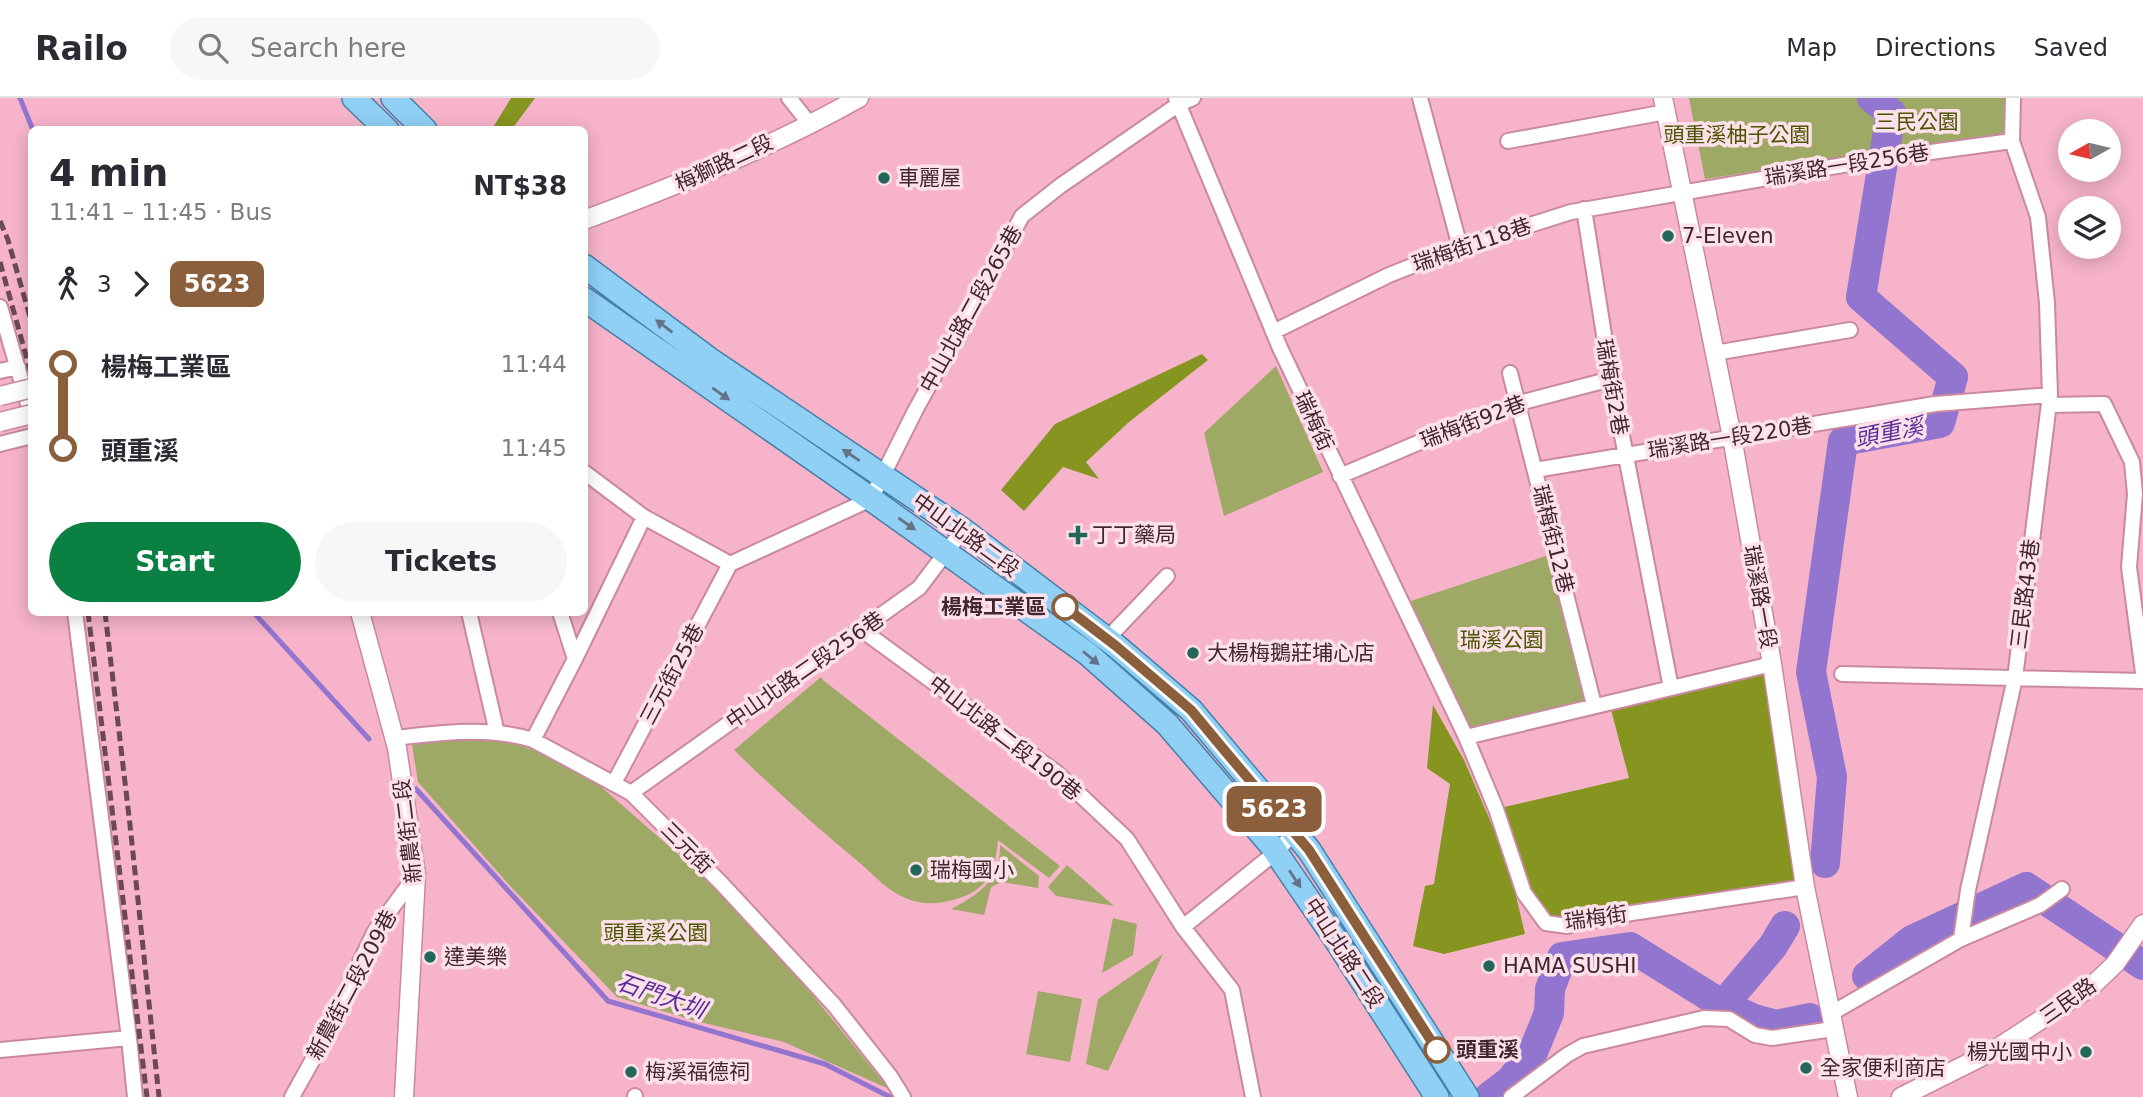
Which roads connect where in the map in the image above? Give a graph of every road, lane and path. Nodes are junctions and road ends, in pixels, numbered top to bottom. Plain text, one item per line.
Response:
1 (354, 98) edge
2 (393, 98) edge
3 (789, 98) edge
4 (859, 98) edge
5 (1420, 98) edge
6 (2013, 98) edge
7 (1183, 100) edge
8 (1665, 105) edge
9 (809, 123) junction
10 (383, 126) edge
11 (421, 126) edge
12 (1508, 141) dead end
13 (2012, 141) junction
14 (1682, 192) junction
15 (1584, 209) junction
16 (588, 219) edge
17 (1460, 247) junction
18 (588, 269) edge
19 (588, 302) edge
20 (0, 307) edge
21 (1850, 330) dead end
22 (1273, 332) junction
23 (1716, 353) junction
24 (18, 366) junction
25 (0, 371) edge
26 (1510, 373) dead end
27 (1611, 379) junction
28 (28, 389) edge
29 (0, 396) edge
30 (2049, 400) junction
31 (28, 402) edge
32 (1519, 403) junction
33 (28, 417) edge
34 (0, 422) edge
35 (28, 437) edge
36 (1732, 437) junction
37 (0, 444) edge
38 (1625, 455) junction
39 (1535, 470) junction
40 (588, 475) edge
41 (1340, 476) junction
42 (884, 477) junction
43 (871, 499) junction
44 (644, 517) junction
45 (963, 530) junction
46 (946, 552) junction
47 (730, 564) junction
48 (1167, 576) dead end
49 (76, 616) edge
50 (361, 616) edge
51 (470, 616) edge
52 (561, 616) edge
53 (862, 630) junction
54 (1107, 639) junction
55 (575, 659) junction
56 (1772, 664) junction
57 (2143, 673) edge
58 (1842, 674) dead end
59 (2015, 678) junction
60 (2143, 681) edge
61 (1671, 688) junction
62 (1594, 705) junction
63 (497, 733) junction
64 (1466, 737) junction
65 (394, 738) junction
66 (533, 740) junction
67 (614, 783) junction
68 (631, 793) junction
69 (1294, 833) junction
70 (1276, 852) junction
71 (416, 875) junction
72 (1805, 887) junction
73 (2062, 889) dead end
74 (1183, 927) junction
75 (2140, 930) edge
76 (1961, 939) junction
77 (1831, 1022) junction
78 (129, 1038) junction
79 (0, 1050) edge
80 (1431, 1094) edge
81 (135, 1097) edge
82 (292, 1097) edge
83 (404, 1097) edge
84 (903, 1097) edge
85 (1253, 1097) edge
86 (1467, 1097) edge
87 (1511, 1097) edge
88 (1848, 1097) edge
89 (1901, 1097) edge

1 - 10 main road
2 - 11 main road
3 - 9 street
4 - 9 street, 梅獅路二段
5 - 17 street
6 - 13 street, 三民路43巷
7 - 22 street, 瑞梅街
7 - 42 street, 中山北路二段265巷
8 - 12 street
8 - 14 street, 瑞溪路一段
9 - 16 street, 梅獅路二段
13 - 14 street, 瑞溪路一段256巷
13 - 30 street, 三民路43巷
14 - 15 street, 瑞梅街118巷
14 - 23 street, 瑞溪路一段
15 - 17 street, 瑞梅街118巷
15 - 27 street, 瑞梅街2巷
17 - 22 street, 瑞梅街118巷
42 -> 18 main road, 中山北路二段
19 -> 43 main road, 中山北路二段
20 - 24 street
21 - 23 street
22 - 41 street, 瑞梅街
23 - 36 street, 瑞溪路一段
24 - 25 street
24 - 31 street
26 - 32 street, 瑞梅街12巷
27 - 32 street, 瑞梅街92巷
27 - 38 street, 瑞梅街2巷
28 - 29 street, bridge
30 - 36 street, 瑞溪路一段220巷
30 - 57 street, 瑞溪路一段220巷
30 - 59 street, 三民路43巷
32 - 39 street, 瑞梅街12巷
32 - 41 street, 瑞梅街92巷
33 - 34 street, bridge
35 - 37 street
36 - 38 street, 瑞溪路一段220巷
36 - 56 street, 瑞溪路一段
38 - 39 street, 瑞溪路一段220巷
38 - 61 street, 瑞梅街2巷
39 - 62 street, 瑞梅街12巷
40 - 44 street
41 - 64 street, 瑞梅街
42 - 43 street, 中山北路二段265巷
42 - 45 main road, 中山北路二段
43 -> 46 main road, 中山北路二段
43 - 47 street
44 - 47 street
44 - 55 street
45 - 46 street, 中山北路二段256巷
45 - 54 main road, 中山北路二段
46 - 53 street, 中山北路二段256巷
46 -> 70 main road, 中山北路二段
47 - 67 street, 三元街25巷
48 - 54 street
49 - 78 street
50 - 65 street, 新農街二段
51 - 63 street
52 - 55 street
53 - 68 street, 中山北路二段256巷
53 - 74 street, 中山北路二段190巷
54 - 69 main road, 中山北路二段
55 - 66 street
56 - 61 street
56 - 72 street, 瑞溪路一段
58 - 59 street
59 - 60 street
59 - 76 street, 三民路43巷
61 - 62 street
62 - 64 street
63 - 65 street, 三元街
63 - 66 street, 三元街
64 - 72 street, 瑞梅街
65 - 71 street, 新農街二段
66 - 67 street, 三元街
67 - 68 street, 三元街
68 - 84 street, 三元街
69 - 70 street
69 - 86 main road, 中山北路二段
70 - 74 street
70 -> 80 main road, 中山北路二段
71 - 82 street, 新農街二段209巷
71 - 83 street, 新農街二段
72 - 77 street, 瑞溪路一段
73 - 76 street
74 - 85 street, 中山北路二段190巷
75 - 89 street, 三民路
76 - 77 street
77 - 87 street
77 - 88 street, 瑞溪路一段
78 - 79 street
78 - 81 street

